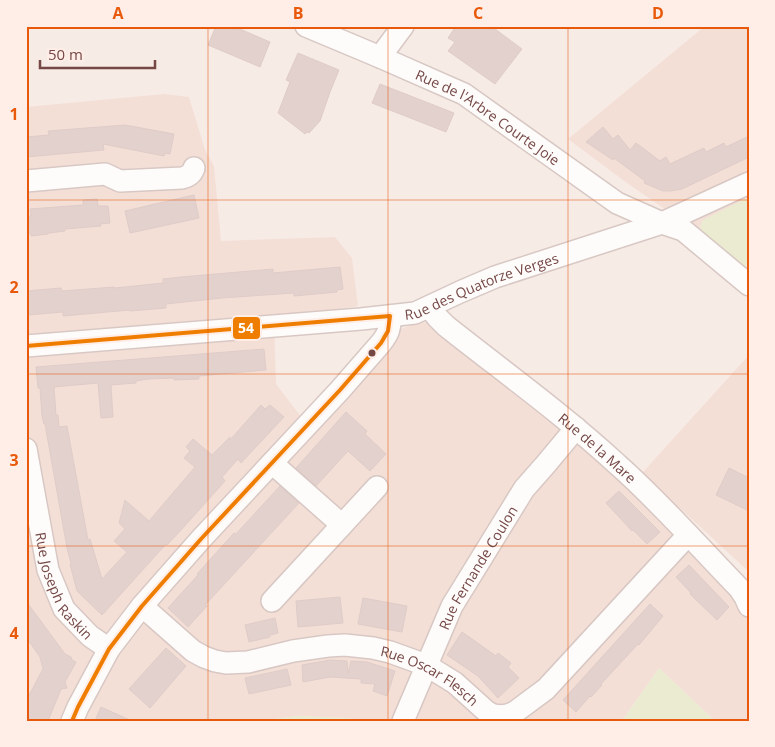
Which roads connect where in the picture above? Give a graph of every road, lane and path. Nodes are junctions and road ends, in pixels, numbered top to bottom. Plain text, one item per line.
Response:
1 (306, 26) edge
2 (403, 26) edge
3 (380, 57) junction
4 (194, 168) dead end
5 (26, 181) edge
6 (749, 183) edge
7 (662, 223) junction
8 (749, 285) edge
9 (429, 307) junction
10 (390, 316) junction
11 (26, 346) edge
12 (576, 428) junction
13 (26, 449) edge
14 (272, 463) junction
15 (377, 487) dead end
16 (342, 525) junction
17 (688, 535) junction
18 (272, 601) dead end
19 (142, 606) junction
20 (749, 606) edge
21 (109, 649) junction
22 (426, 665) junction
23 (72, 721) edge
24 (403, 721) edge

1 - 3 street, Rue de l'Arbre Courte Joie
2 - 3 street
3 - 7 street, Rue de l'Arbre Courte Joie
4 - 5 street
6 - 7 street, Rue des Quatorze Verges
7 - 8 street, Rue de l'Arbre Courte Joie
7 - 9 street, Rue des Quatorze Verges
9 - 10 street, Rue des Quatorze Verges
9 - 12 street, Rue de la Mare
10 - 11 street
10 - 14 street, Rue des Quatorze Verges
12 - 17 street, Rue de la Mare
12 - 22 street, Rue Fernande Coulon
13 - 21 street, Rue Joseph Raskin
14 - 16 street
14 - 19 street, Rue des Quatorze Verges
15 - 16 street
16 - 18 street
17 - 20 street, Rue de la Mare
17 - 22 street, Rue Oscar Flesch
19 - 21 street, Rue des Quatorze Verges
19 - 22 street, Rue Oscar Flesch
21 - 23 street, Rue des Quatorze Verges
22 - 24 street, Rue Fernande Coulon

